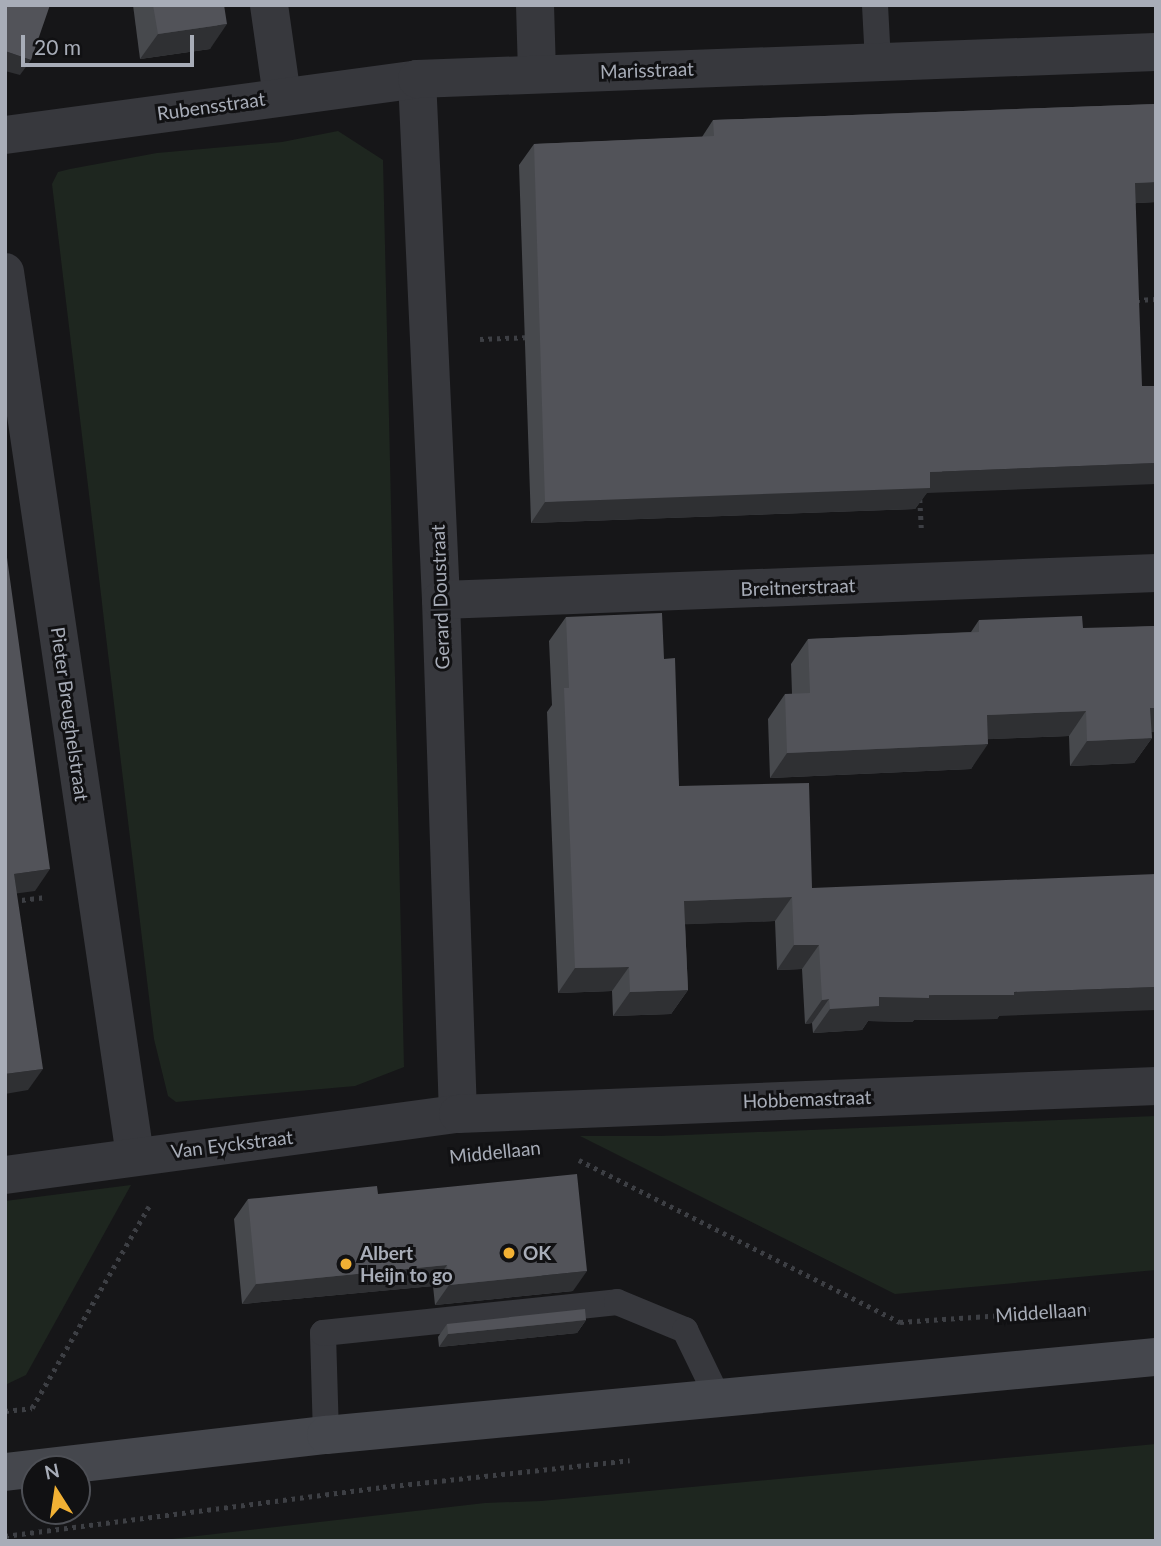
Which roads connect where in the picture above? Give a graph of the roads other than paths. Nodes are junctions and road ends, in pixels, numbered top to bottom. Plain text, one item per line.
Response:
1 (269, 5) edge
2 (535, 5) edge
3 (875, 5) edge
4 (1156, 52) edge
5 (878, 62) junction
6 (537, 75) junction
7 (417, 79) junction
8 (282, 96) junction
9 (5, 135) edge
10 (5, 272) edge
11 (1156, 573) edge
12 (441, 600) junction
13 (1156, 1086) edge
14 (458, 1114) junction
15 (135, 1156) junction
16 (5, 1175) edge
17 (1156, 1357) edge
18 (717, 1396) junction
19 (326, 1435) junction
20 (5, 1472) edge

1 - 8 street
2 - 6 street
3 - 5 lane
4 - 5 street, Marisstraat
5 - 6 street, Marisstraat
6 - 7 street, Marisstraat
7 - 8 street, Rubensstraat
7 - 12 street, Gerard Doustraat
8 - 9 street, Rubensstraat
10 - 15 street, Pieter Breughelstraat
11 - 12 street, Breitnerstraat
12 - 14 street, Gerard Doustraat
13 - 14 street, Hobbemastraat
14 - 15 street, Van Eyckstraat
15 - 16 street, Van Eyckstraat
17 - 18 main road
18 - 19 main road
18 - 19 lane
19 - 20 main road

